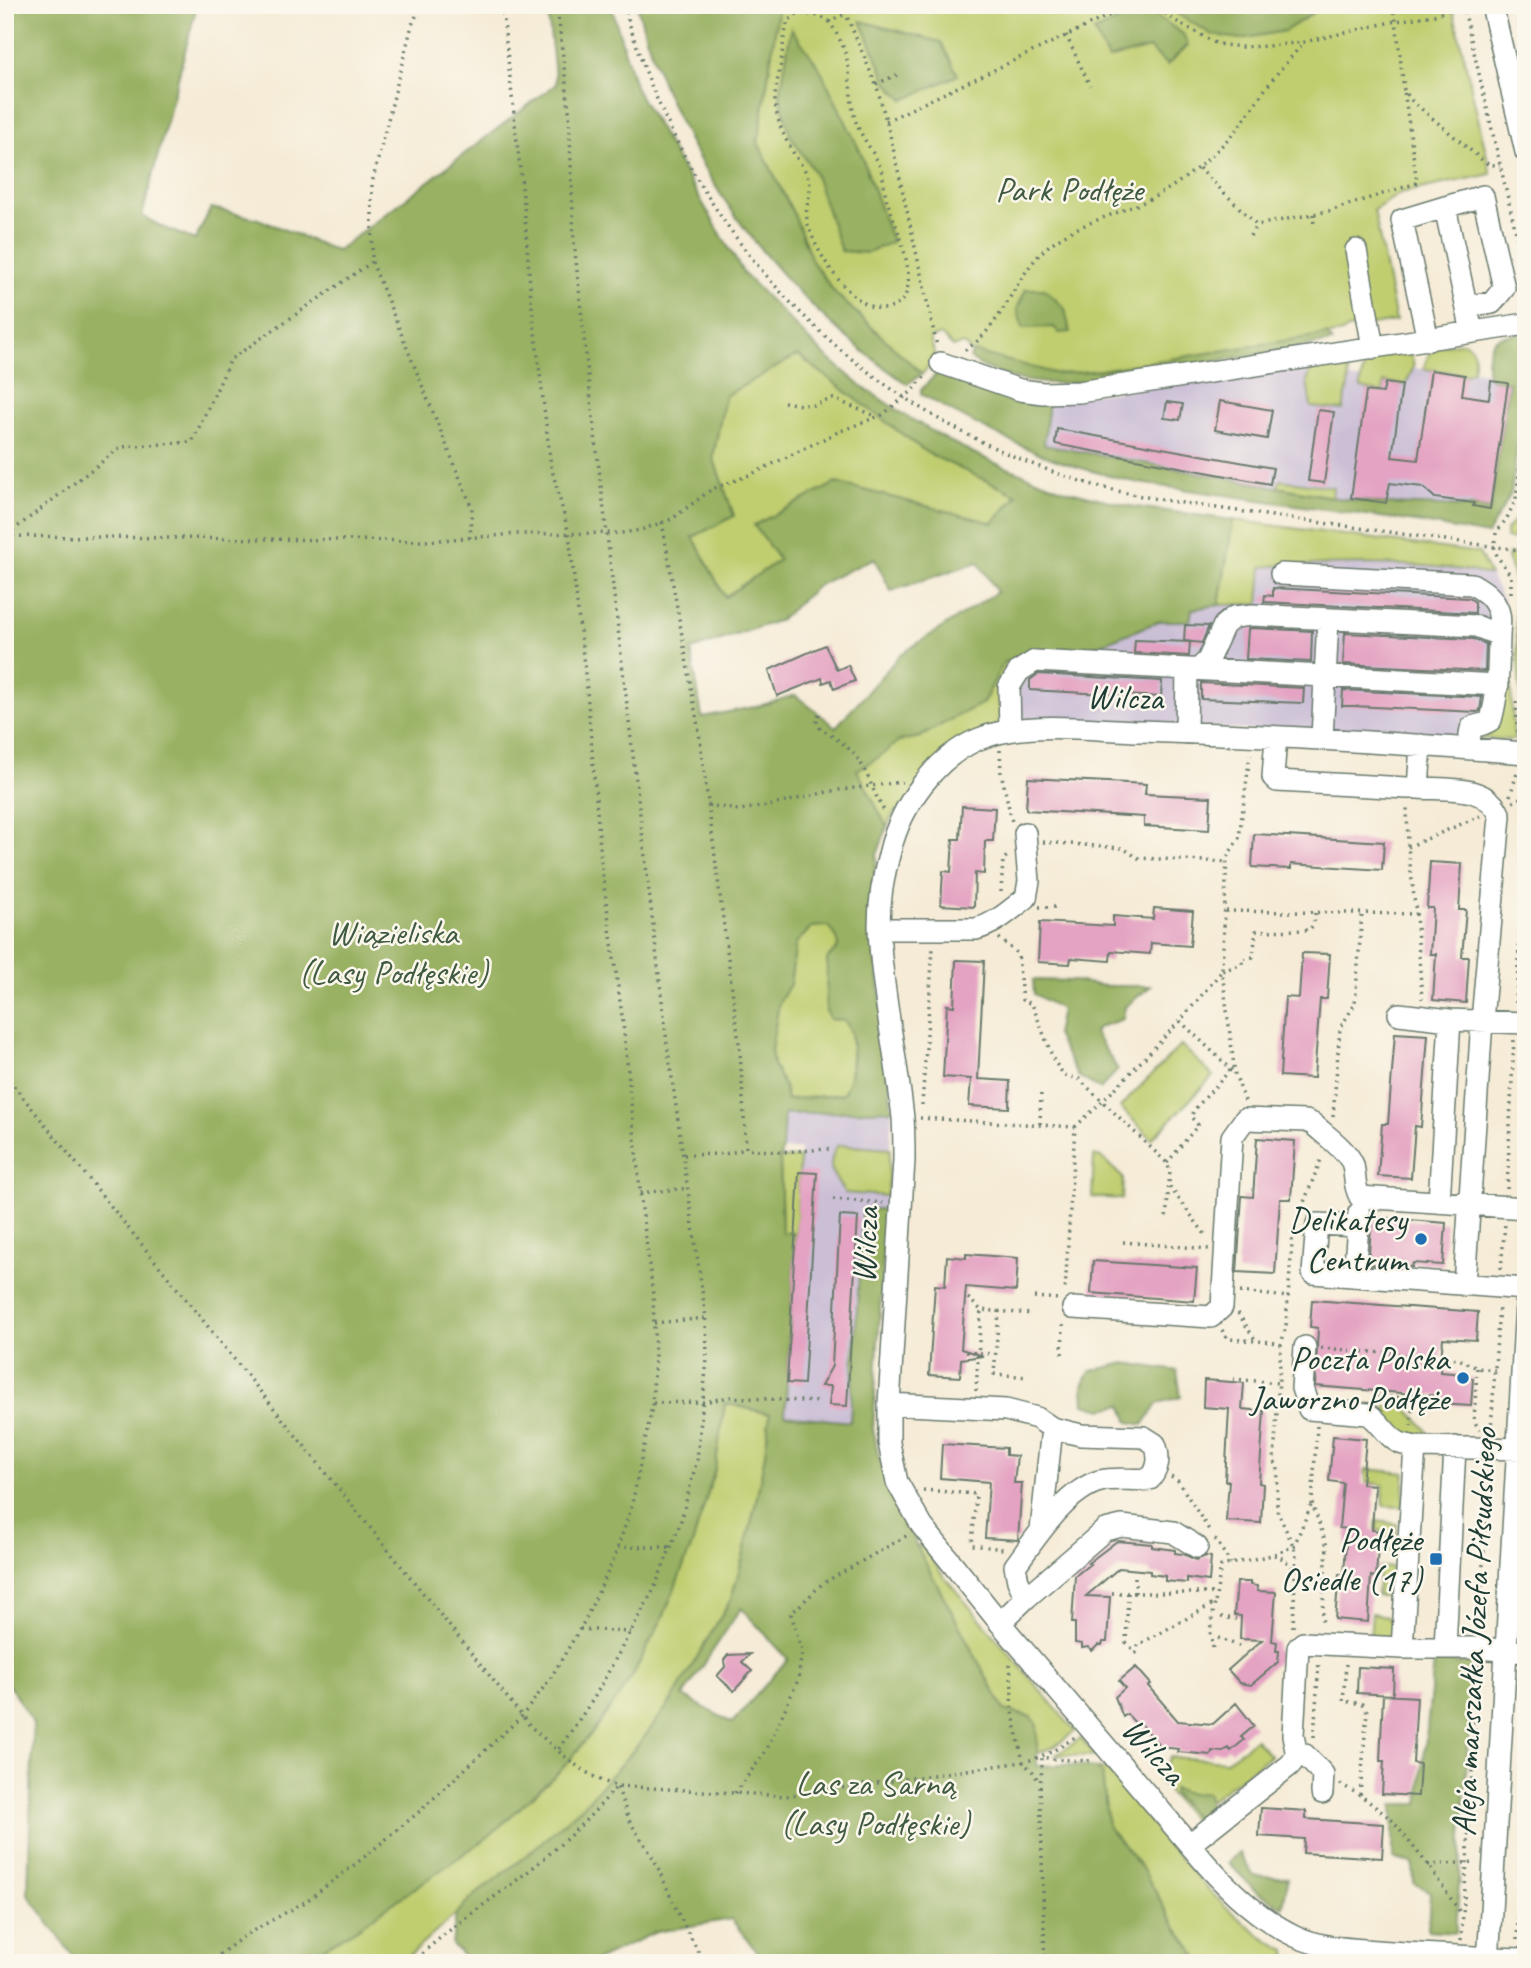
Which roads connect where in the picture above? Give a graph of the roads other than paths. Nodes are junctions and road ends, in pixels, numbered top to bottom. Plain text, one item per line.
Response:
1 (1492, 5) edge
2 (1522, 125) edge
3 (1526, 152) edge
4 (1445, 207) junction
5 (1356, 250) dead end
6 (1470, 318) junction
7 (1526, 324) edge
8 (1426, 332) junction
9 (1373, 348) junction
10 (936, 367) road end
11 (1281, 574) dead end
12 (1328, 619) junction
13 (1499, 635) junction
14 (1193, 669) junction
15 (1325, 676) junction
16 (1507, 687) junction
17 (1186, 733) junction
18 (1004, 736) junction
19 (1276, 737) junction
20 (1322, 738) junction
21 (1421, 744) junction
22 (1469, 747) junction
23 (1522, 748) edge
24 (1413, 788) junction
25 (1025, 833) road end
26 (880, 929) junction
27 (1399, 1014) dead end
28 (1450, 1020) junction
29 (1482, 1021) junction
30 (1521, 1022) edge
31 (1360, 1197) junction
32 (1438, 1202) junction
33 (1471, 1204) junction
34 (1516, 1208) edge
35 (1358, 1226) junction
36 (1354, 1276) junction
37 (1464, 1285) junction
38 (1526, 1289) edge
39 (1526, 1304) edge
40 (1068, 1313) road end
41 (1305, 1347) road end
42 (889, 1404) junction
43 (1052, 1428) junction
44 (1412, 1446) junction
45 (1455, 1447) junction
46 (1522, 1449) edge
47 (1041, 1530) junction
48 (1197, 1546) dead end
49 (1026, 1598) junction
50 (1000, 1623) junction
51 (1402, 1648) junction
52 (1445, 1648) junction
53 (1516, 1651) edge
54 (1301, 1755) junction
55 (1322, 1793) dead end
56 (1190, 1844) junction
57 (1521, 1959) edge
58 (1488, 1960) edge

1 - 2 street
2 - 3 street
4 - 6 street
4 - 6 street
4 - 8 street
5 - 9 street
6 - 7 street
6 - 8 street
8 - 9 street
9 - 10 street
11 - 13 street
12 - 13 street
12 - 14 street
12 - 15 street
13 - 16 street
14 - 15 street
14 - 17 street
14 - 18 street
15 - 16 street
15 - 20 street
16 - 22 street
17 - 18 street, Wilcza
17 - 19 street, Wilcza
18 - 26 street, Wilcza
19 - 20 street, Wilcza
19 - 24 street
20 - 21 street, Wilcza
21 - 22 street, Wilcza
21 - 24 street
22 - 23 street, Wilcza
24 - 29 street
25 - 26 street
26 - 42 street, Wilcza
27 - 28 street
28 - 29 street
28 - 32 street
29 - 30 street
29 - 33 street
31 - 32 street
31 - 35 street
31 - 40 street
32 - 33 street
33 - 34 street
33 - 37 street
35 - 36 street
35 - 36 street
36 - 37 street
37 - 38 street
39 - 46 street, Aleja marszałka Józefa Piłsudskiego
41 - 44 street
42 - 43 street
42 - 50 street, Wilcza
43 - 47 street
43 - 47 street
44 - 45 street
44 - 51 street
45 - 46 street
45 - 52 street
46 - 53 street, Aleja marszałka Józefa Piłsudskiego
47 - 49 street
48 - 49 street
49 - 50 street
50 - 56 street, Wilcza
51 - 52 street
51 - 54 street
52 - 53 street
53 - 58 street, Aleja marszałka Józefa Piłsudskiego
54 - 55 street
54 - 56 street
56 - 58 street, Wilcza
57 - 58 street, Wilcza

